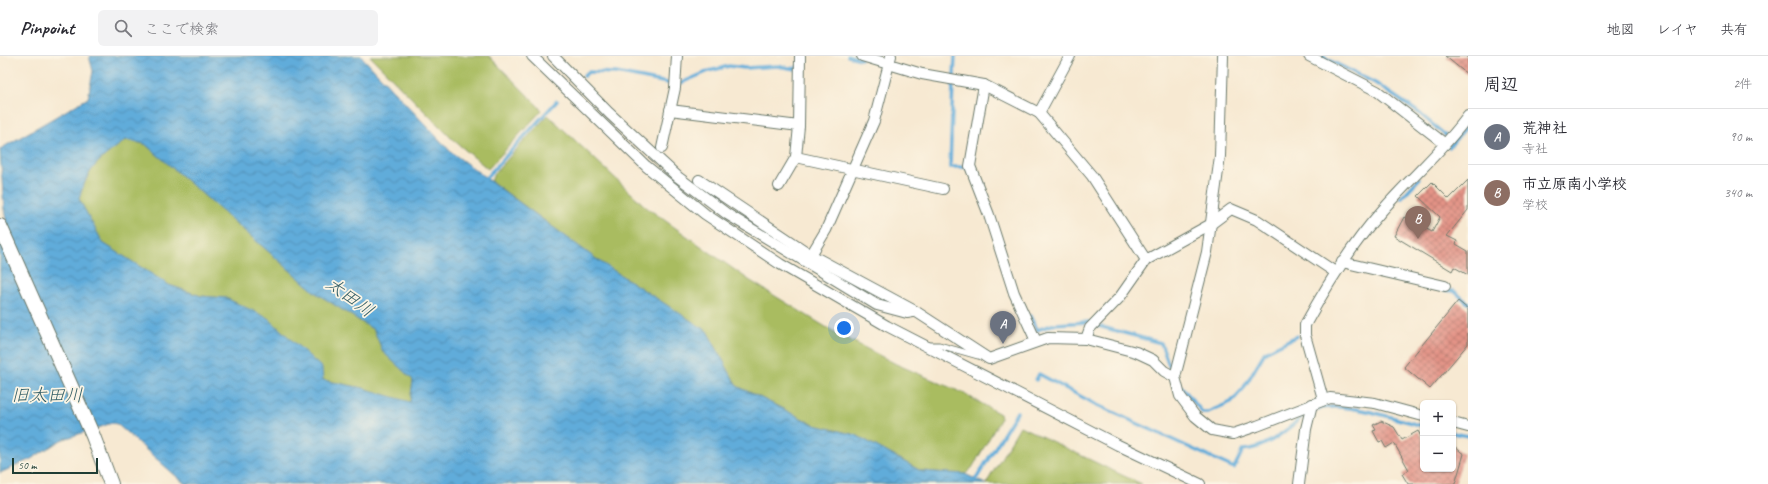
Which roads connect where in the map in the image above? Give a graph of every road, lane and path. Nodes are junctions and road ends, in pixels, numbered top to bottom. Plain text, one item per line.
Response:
1 (532, 56) edge
2 (553, 56) edge
3 (677, 56) edge
4 (800, 56) edge
5 (862, 56) edge
6 (1070, 56) edge
7 (1223, 56) edge
8 (1309, 56) edge
9 (890, 60) edge
10 (984, 84) junction
11 (670, 110) junction
12 (1039, 113) junction
13 (1468, 116) edge
14 (799, 126) junction
15 (1445, 144) junction
16 (662, 148) dead end
17 (796, 157) junction
18 (853, 169) junction
19 (699, 180) dead end
20 (779, 186) dead end
21 (943, 190) dead end
22 (1211, 224) junction
23 (0, 226) edge
24 (811, 255) junction
25 (1146, 260) junction
26 (1342, 262) junction
27 (1335, 272) junction
28 (1445, 286) dead end
29 (915, 312) junction
30 (1086, 339) junction
31 (1036, 341) junction
32 (925, 346) junction
33 (989, 359) junction
34 (1175, 377) junction
35 (1323, 399) junction
36 (1312, 404) junction
37 (1420, 415) edge
38 (1456, 424) edge
39 (1468, 427) edge
40 (111, 484) edge
41 (1200, 484) edge
42 (1300, 484) edge

1 - 32 street
2 - 29 street
3 - 11 street
4 - 14 street
5 - 9 street
6 - 12 street
7 - 22 street
8 - 15 street
9 - 10 street
9 - 18 street
10 - 12 street
10 - 31 street
11 - 14 street
11 - 16 street
12 - 25 street
13 - 15 street
14 - 17 street
15 - 26 street
17 - 18 street
17 - 20 street
18 - 21 street
18 - 24 street
19 - 24 street
22 - 25 street
22 - 27 street
22 - 34 street
23 - 40 street
24 - 29 street
25 - 30 street
26 - 27 street
26 - 28 street
27 - 35 street
29 - 33 street
30 - 31 street
30 - 34 street
31 - 33 street
32 - 33 lane
32 - 41 street
34 - 36 street
35 - 36 street
35 - 37 street
36 - 42 street
38 - 39 street

